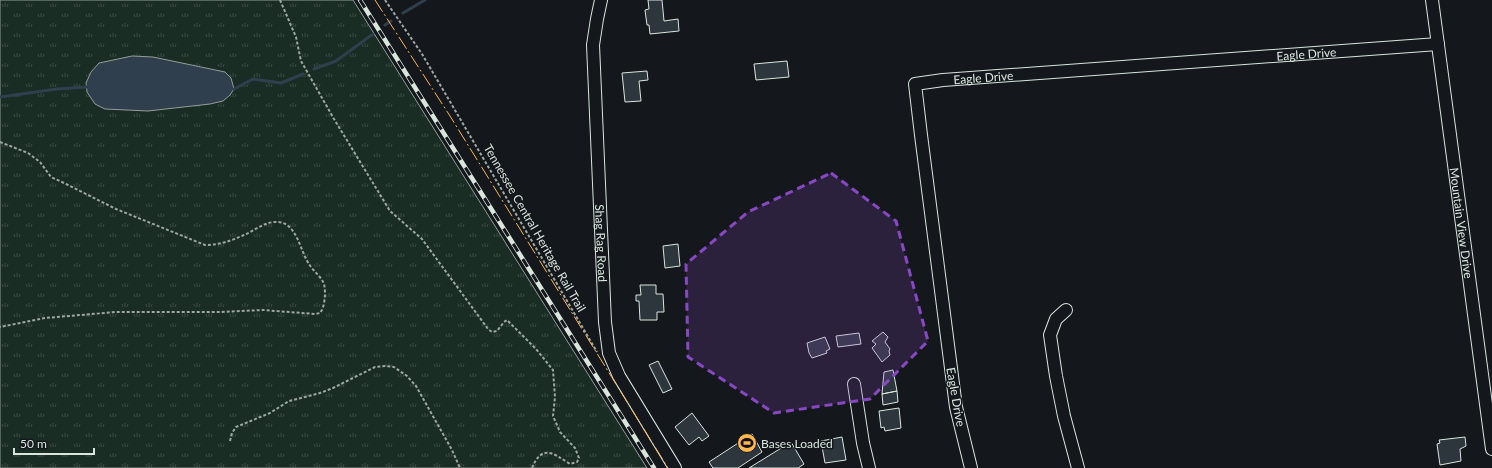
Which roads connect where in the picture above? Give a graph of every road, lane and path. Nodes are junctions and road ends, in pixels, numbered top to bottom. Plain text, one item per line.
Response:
1 (280, 0) edge
2 (385, 0) edge
3 (602, 0) edge
4 (1432, 0) edge
5 (1438, 44) junction
6 (0, 142) edge
7 (1066, 310) dead end
8 (0, 326) edge
9 (600, 357) dead end
10 (854, 384) dead end
11 (230, 441) dead end
12 (1492, 446) edge
13 (1492, 450) edge
14 (460, 468) edge
15 (532, 468) edge
16 (675, 468) edge
17 (869, 468) edge
18 (971, 468) edge
19 (1078, 468) edge

1 - 15 path
2 - 9 path, Tennessee Central Heritage Rail Trail
3 - 16 street, Shag Rag Road
4 - 5 street, Mountain View Drive
5 - 12 street, Mountain View Drive
5 - 18 street, Eagle Drive
6 - 8 path
7 - 19 street
10 - 17 street
11 - 14 path
12 - 13 street, Mountain View Drive

